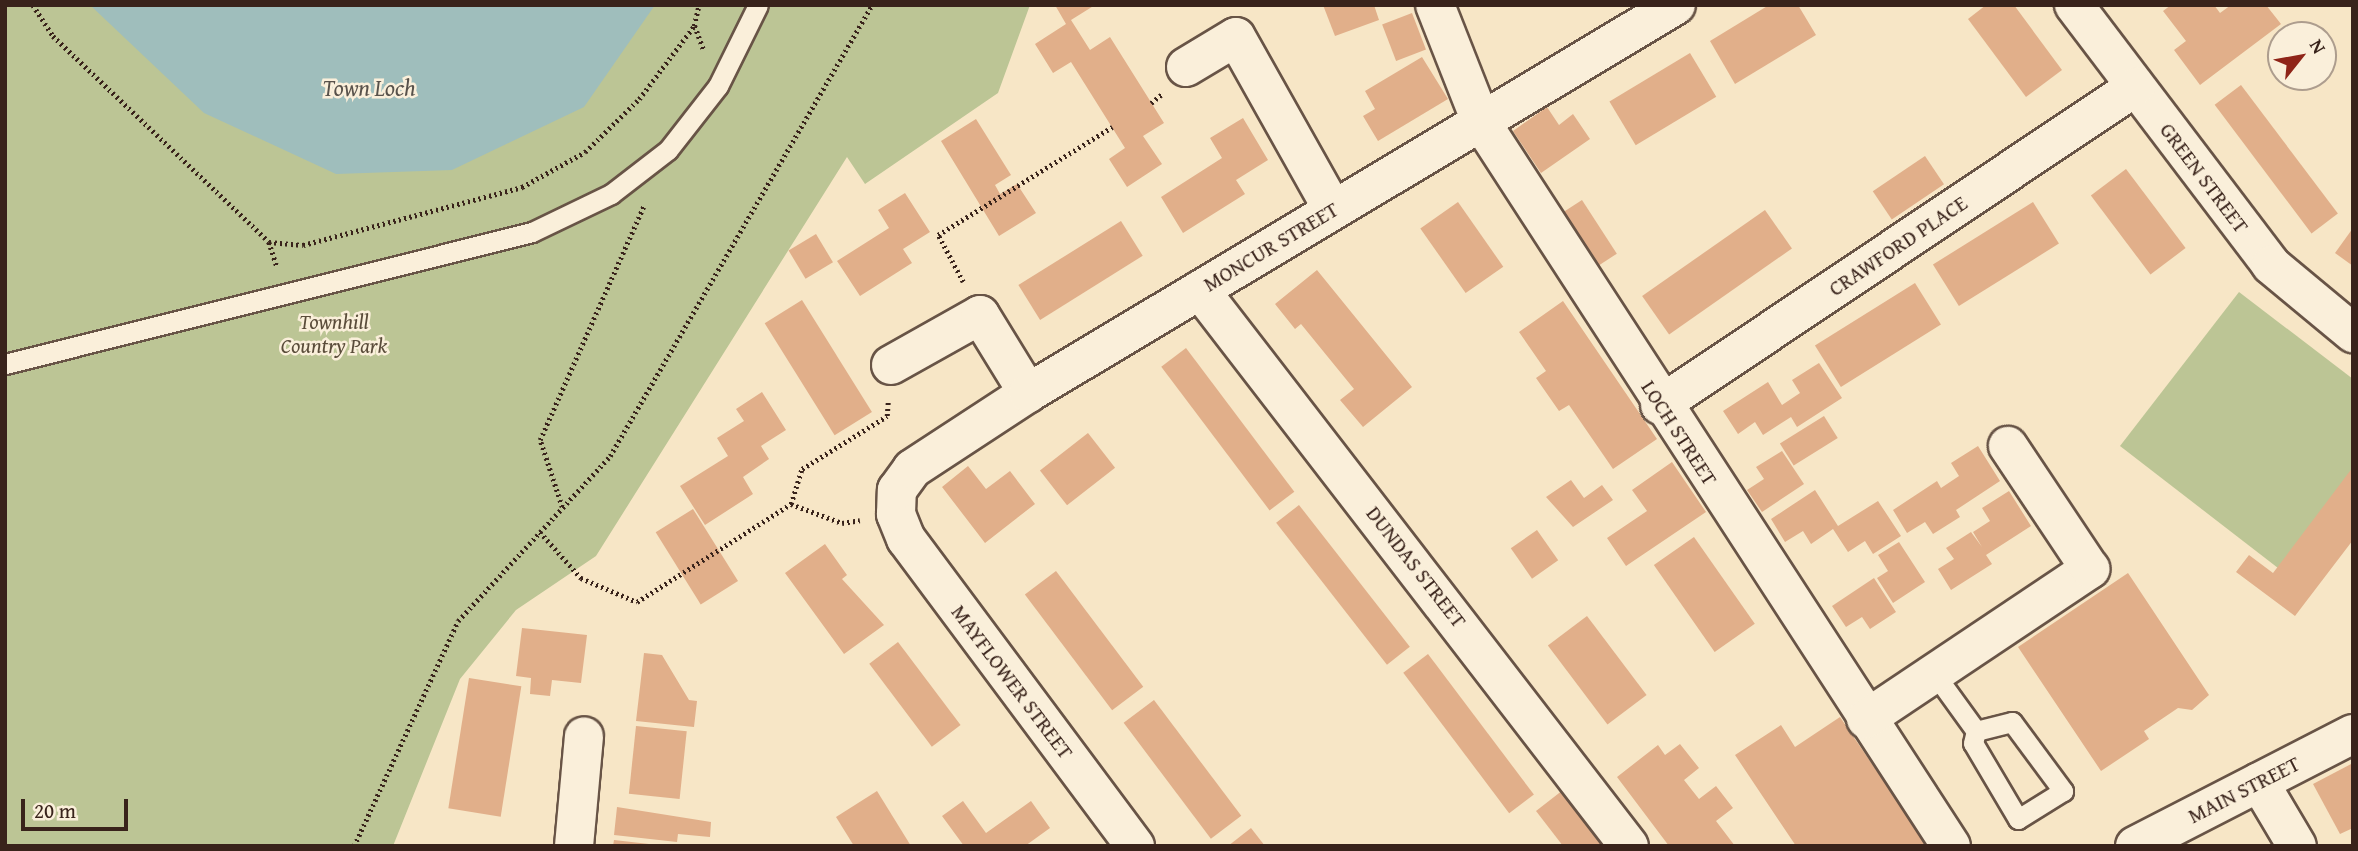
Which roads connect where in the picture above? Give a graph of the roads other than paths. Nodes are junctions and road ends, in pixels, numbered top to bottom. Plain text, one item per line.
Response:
1 (758, 5) edge
2 (1436, 5) edge
3 (1676, 5) edge
4 (2074, 5) edge
5 (1186, 67) dead end
6 (2135, 87) junction
7 (1480, 122) junction
8 (1333, 210) junction
9 (1200, 290) junction
10 (2353, 333) edge
11 (5, 364) edge
12 (891, 365) road end
13 (1028, 393) junction
14 (1660, 405) junction
15 (2008, 446) dead end
16 (896, 514) joint
17 (1934, 673) junction
18 (1866, 719) junction
19 (1976, 731) junction
20 (2353, 734) edge
21 (584, 736) dead end
22 (2259, 782) junction
23 (574, 846) edge
24 (1135, 846) edge
25 (1629, 846) edge
26 (1951, 846) edge
27 (2135, 846) edge
28 (2297, 846) edge

1 - 11 lane
2 - 7 street, LOCH STREET
3 - 7 street, MONCUR STREET
4 - 6 street, GREEN STREET
5 - 8 street
6 - 10 street, GREEN STREET
6 - 14 street, CRAWFORD PLACE
7 - 8 street, MONCUR STREET
7 - 14 street, LOCH STREET
8 - 9 street, MONCUR STREET
9 - 13 street, MONCUR STREET
9 - 25 street, DUNDAS STREET
12 - 13 street
13 - 16 street, MONCUR STREET
14 - 18 street, LOCH STREET
15 - 17 street
16 - 24 street, MAYFLOWER STREET
17 - 18 street
17 - 19 lane
18 - 26 street, LOCH STREET
19 - 19 lane
20 - 22 street, MAIN STREET
21 - 23 street
22 - 27 street, MAIN STREET
22 - 28 street

